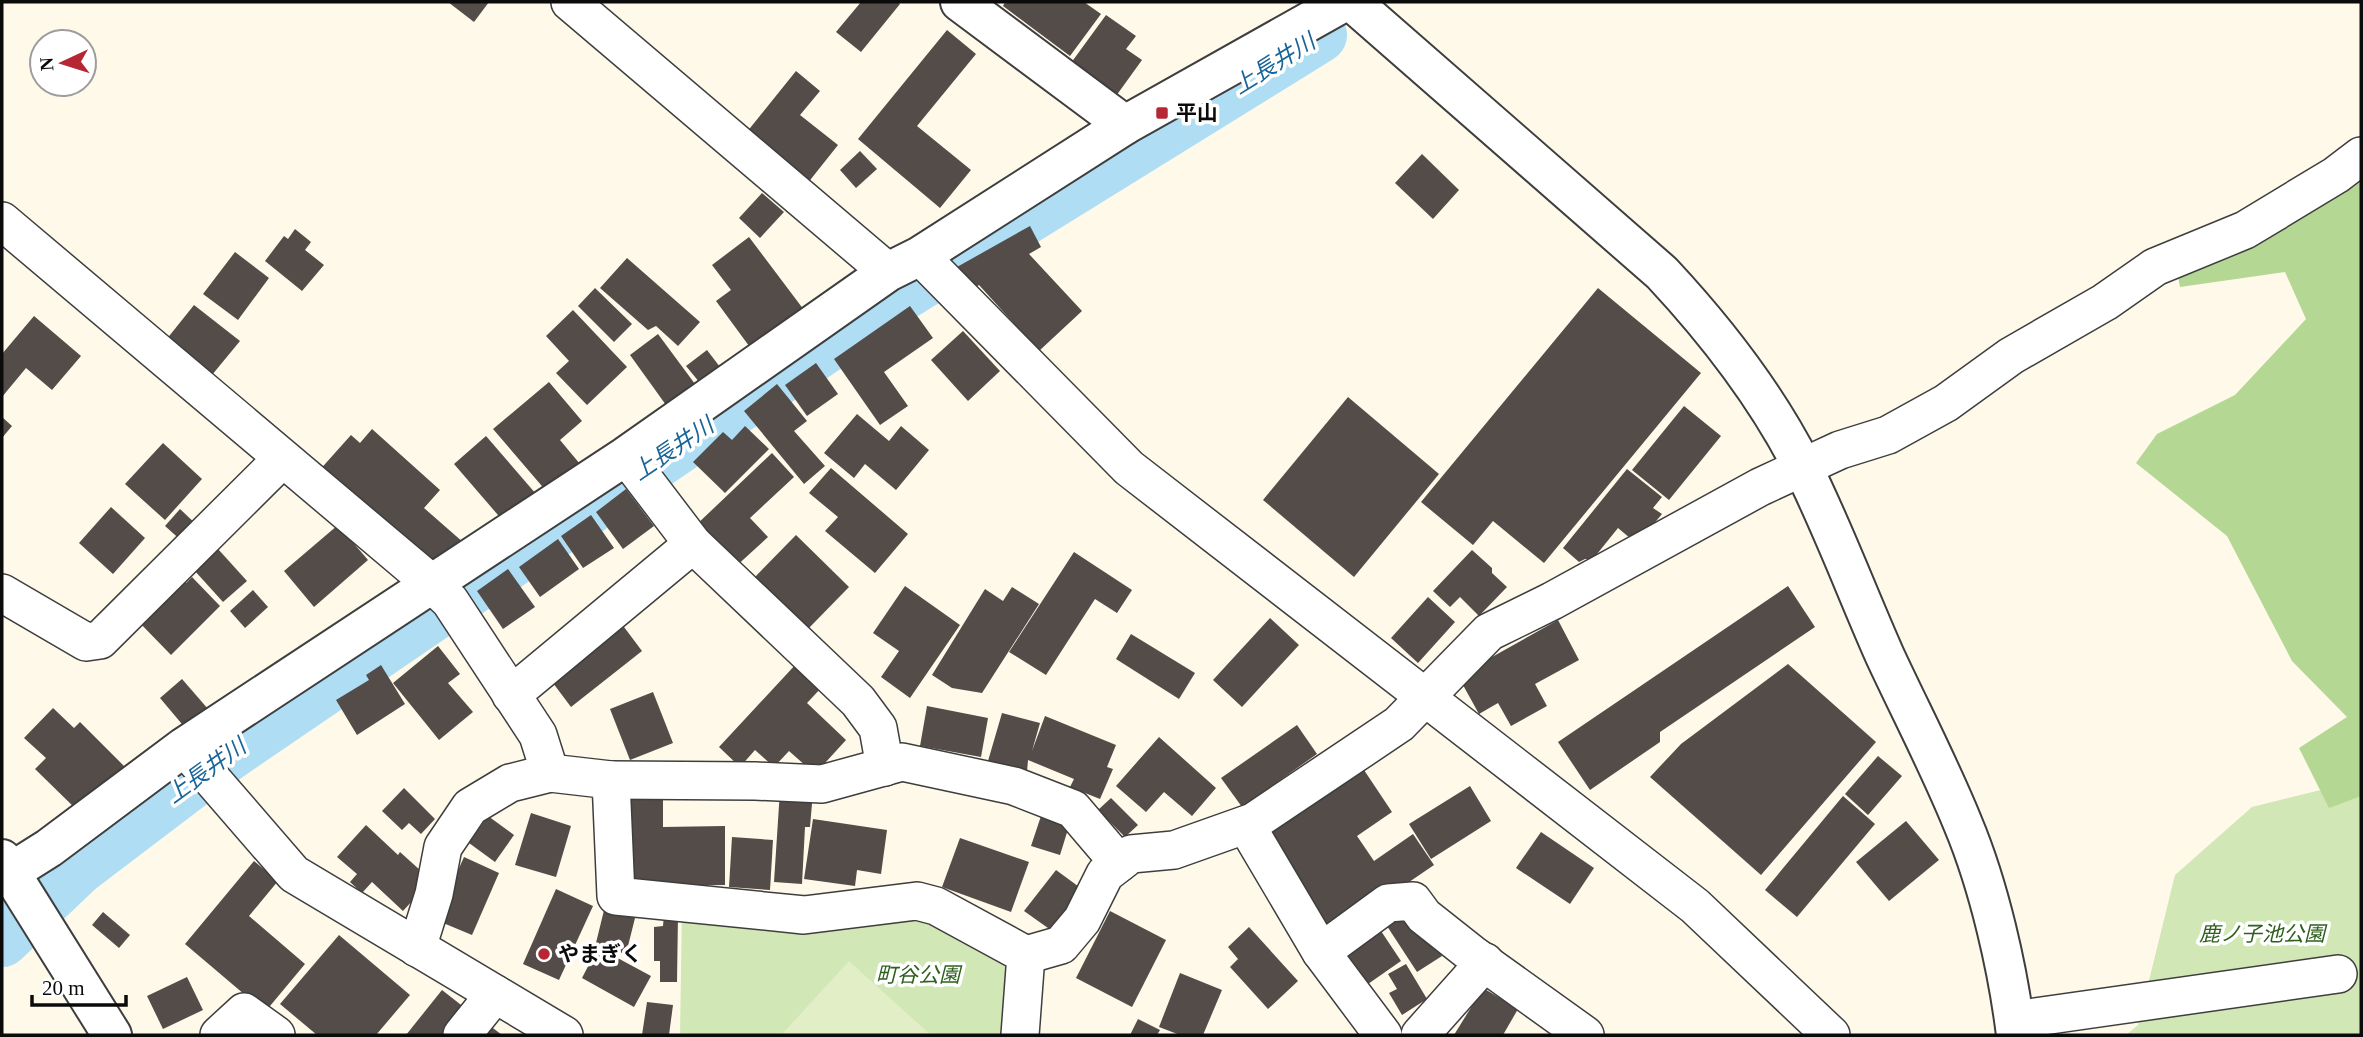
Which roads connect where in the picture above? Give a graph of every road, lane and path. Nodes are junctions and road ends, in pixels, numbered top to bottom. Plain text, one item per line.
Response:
1 (570, 2) edge
2 (960, 2) edge
3 (1344, 2) edge
4 (1352, 2) edge
5 (1125, 125) junction
6 (2361, 156) edge
7 (2, 221) edge
8 (904, 264) junction
9 (626, 456) junction
10 (282, 459) junction
11 (1802, 467) junction
12 (693, 544) junction
13 (431, 583) junction
14 (2, 593) edge
15 (511, 695) junction
16 (1427, 697) junction
17 (184, 747) junction
18 (886, 767) junction
19 (550, 773) junction
20 (611, 780) junction
21 (1246, 825) junction
22 (1119, 863) junction
23 (5, 870) edge
24 (417, 947) junction
25 (1321, 951) junction
26 (1026, 955) junction
27 (1485, 962) junction
28 (2338, 974) dead end
29 (495, 994) junction
30 (2015, 1028) edge
31 (112, 1035) edge
32 (219, 1035) edge
33 (276, 1035) edge
34 (462, 1035) edge
35 (564, 1035) edge
36 (1020, 1035) edge
37 (1383, 1035) edge
38 (1420, 1035) edge
39 (1585, 1035) edge
40 (1830, 1035) edge

1 - 8 street
2 - 5 street
3 - 5 street
4 - 11 street
5 - 8 street
6 - 11 street
7 - 10 street
8 - 9 street
8 - 16 street
9 - 12 street
9 - 13 street
10 - 13 street
10 - 14 street
11 - 16 street
11 - 30 street
12 - 15 street
12 - 18 street
13 - 15 street
13 - 17 street
15 - 19 street
16 - 21 street
16 - 40 street
17 - 23 street
17 - 24 street
18 - 20 street
18 - 22 street
19 - 20 street
19 - 24 street
20 - 26 street
21 - 22 street
21 - 25 street
22 - 26 street
23 - 31 street
24 - 29 street
25 - 27 street
25 - 37 street
26 - 36 street
27 - 38 street
27 - 39 street
28 - 30 street
29 - 34 street
29 - 35 street
32 - 33 street

